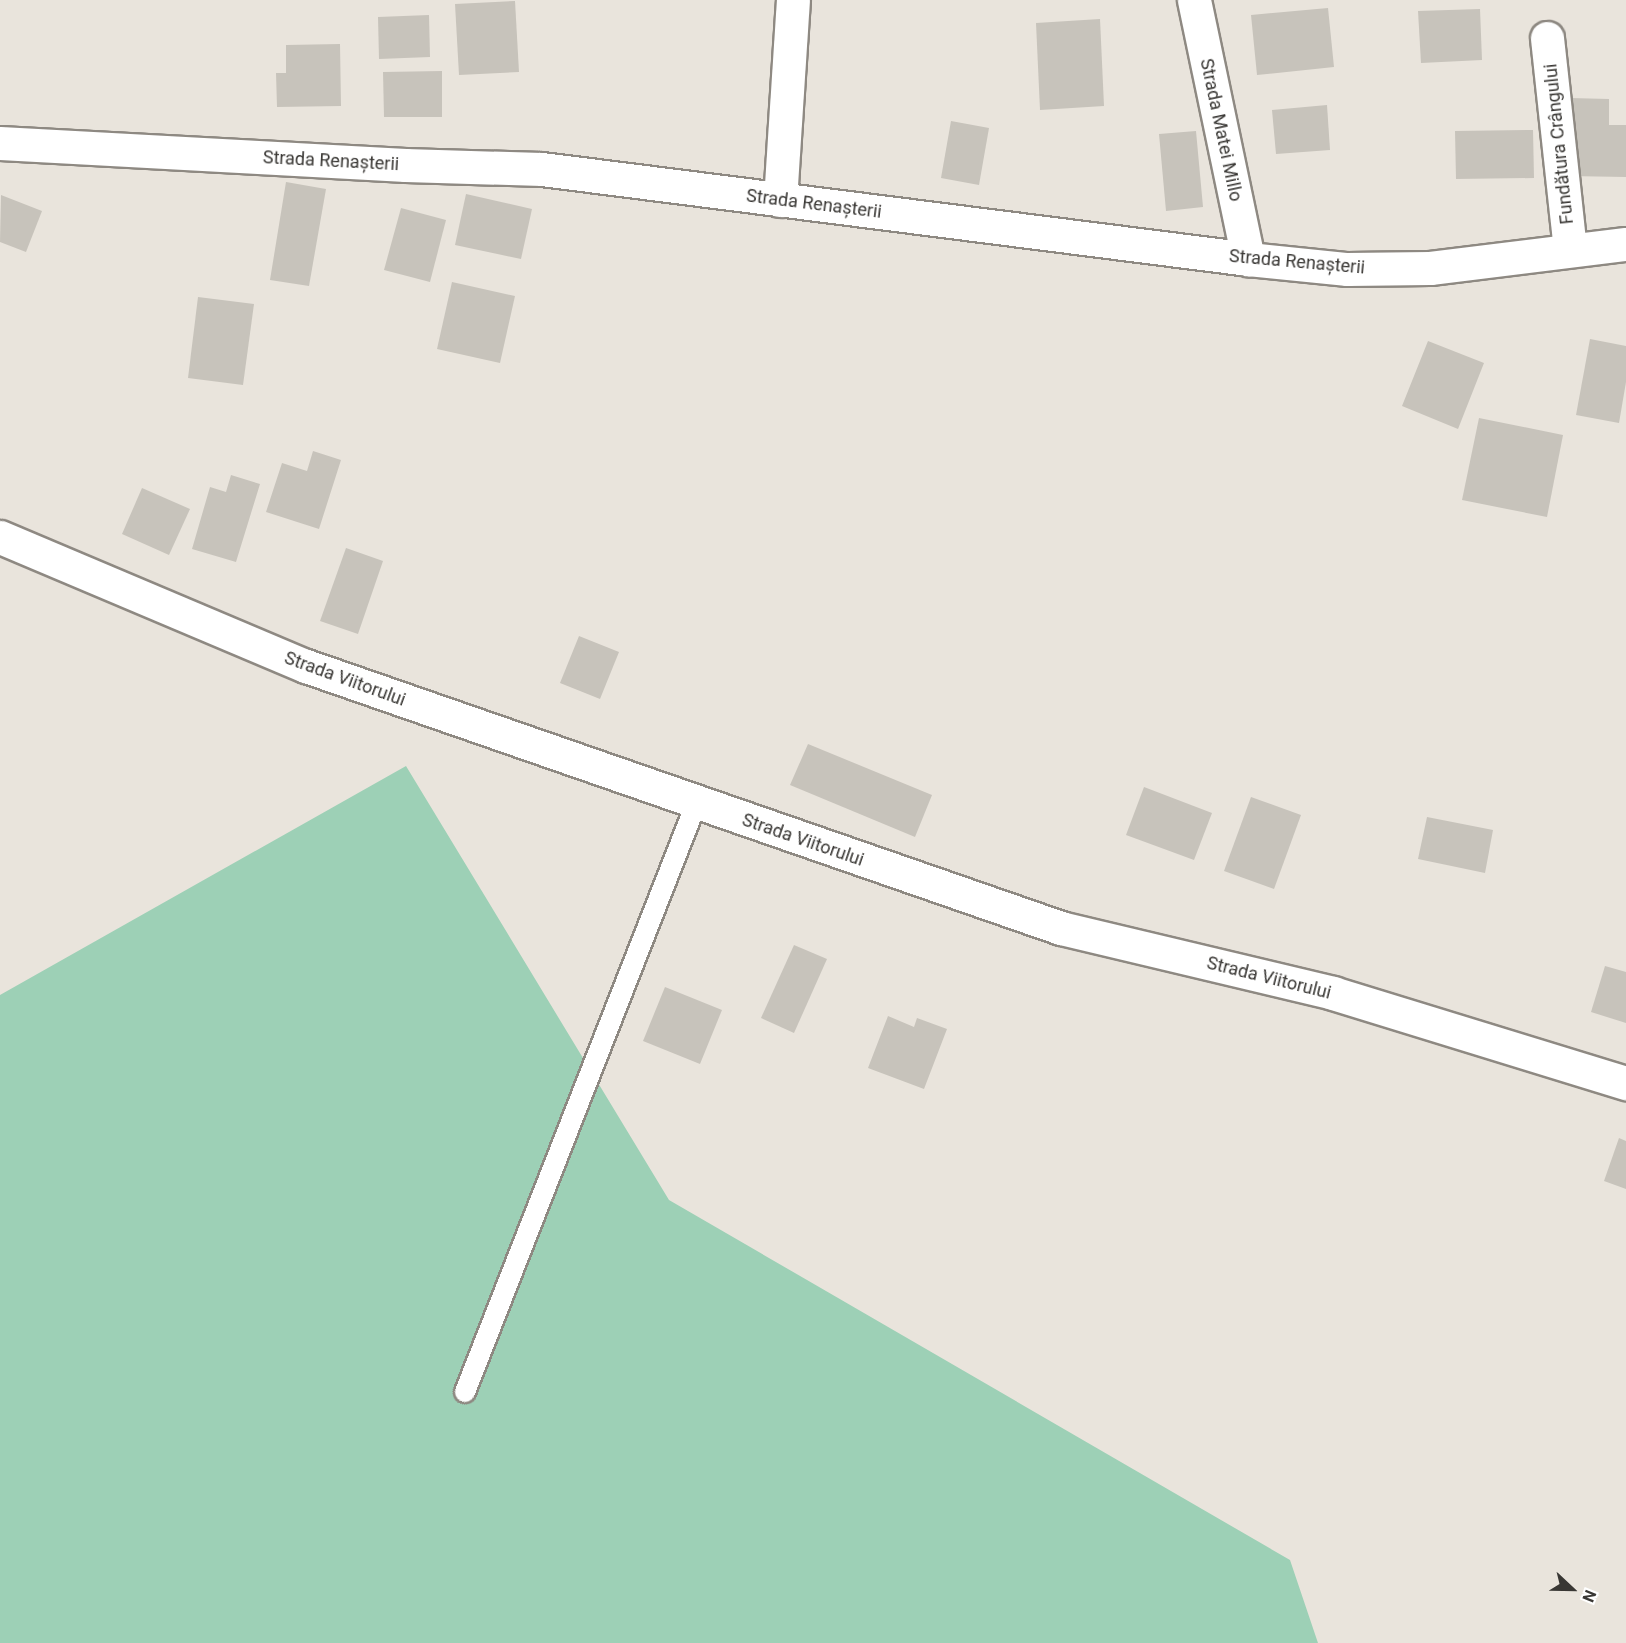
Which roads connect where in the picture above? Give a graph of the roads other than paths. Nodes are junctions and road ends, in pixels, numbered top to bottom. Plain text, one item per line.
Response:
1 (793, 0) edge
2 (1194, 0) edge
3 (1548, 38) dead end
4 (0, 142) edge
5 (780, 200) junction
6 (1626, 244) edge
7 (1570, 250) junction
8 (1248, 259) junction
9 (0, 537) edge
10 (696, 804) junction
11 (1626, 1083) edge
12 (465, 1392) dead end

1 - 5 street
2 - 8 street, Strada Matei Millo
3 - 7 street, Fundătura Crângului
4 - 5 street, Strada Renașterii
5 - 8 street, Strada Renașterii
6 - 7 street, Strada Renașterii
7 - 8 street, Strada Renașterii
9 - 10 street, Strada Viitorului
10 - 11 street, Strada Viitorului
10 - 12 lane

